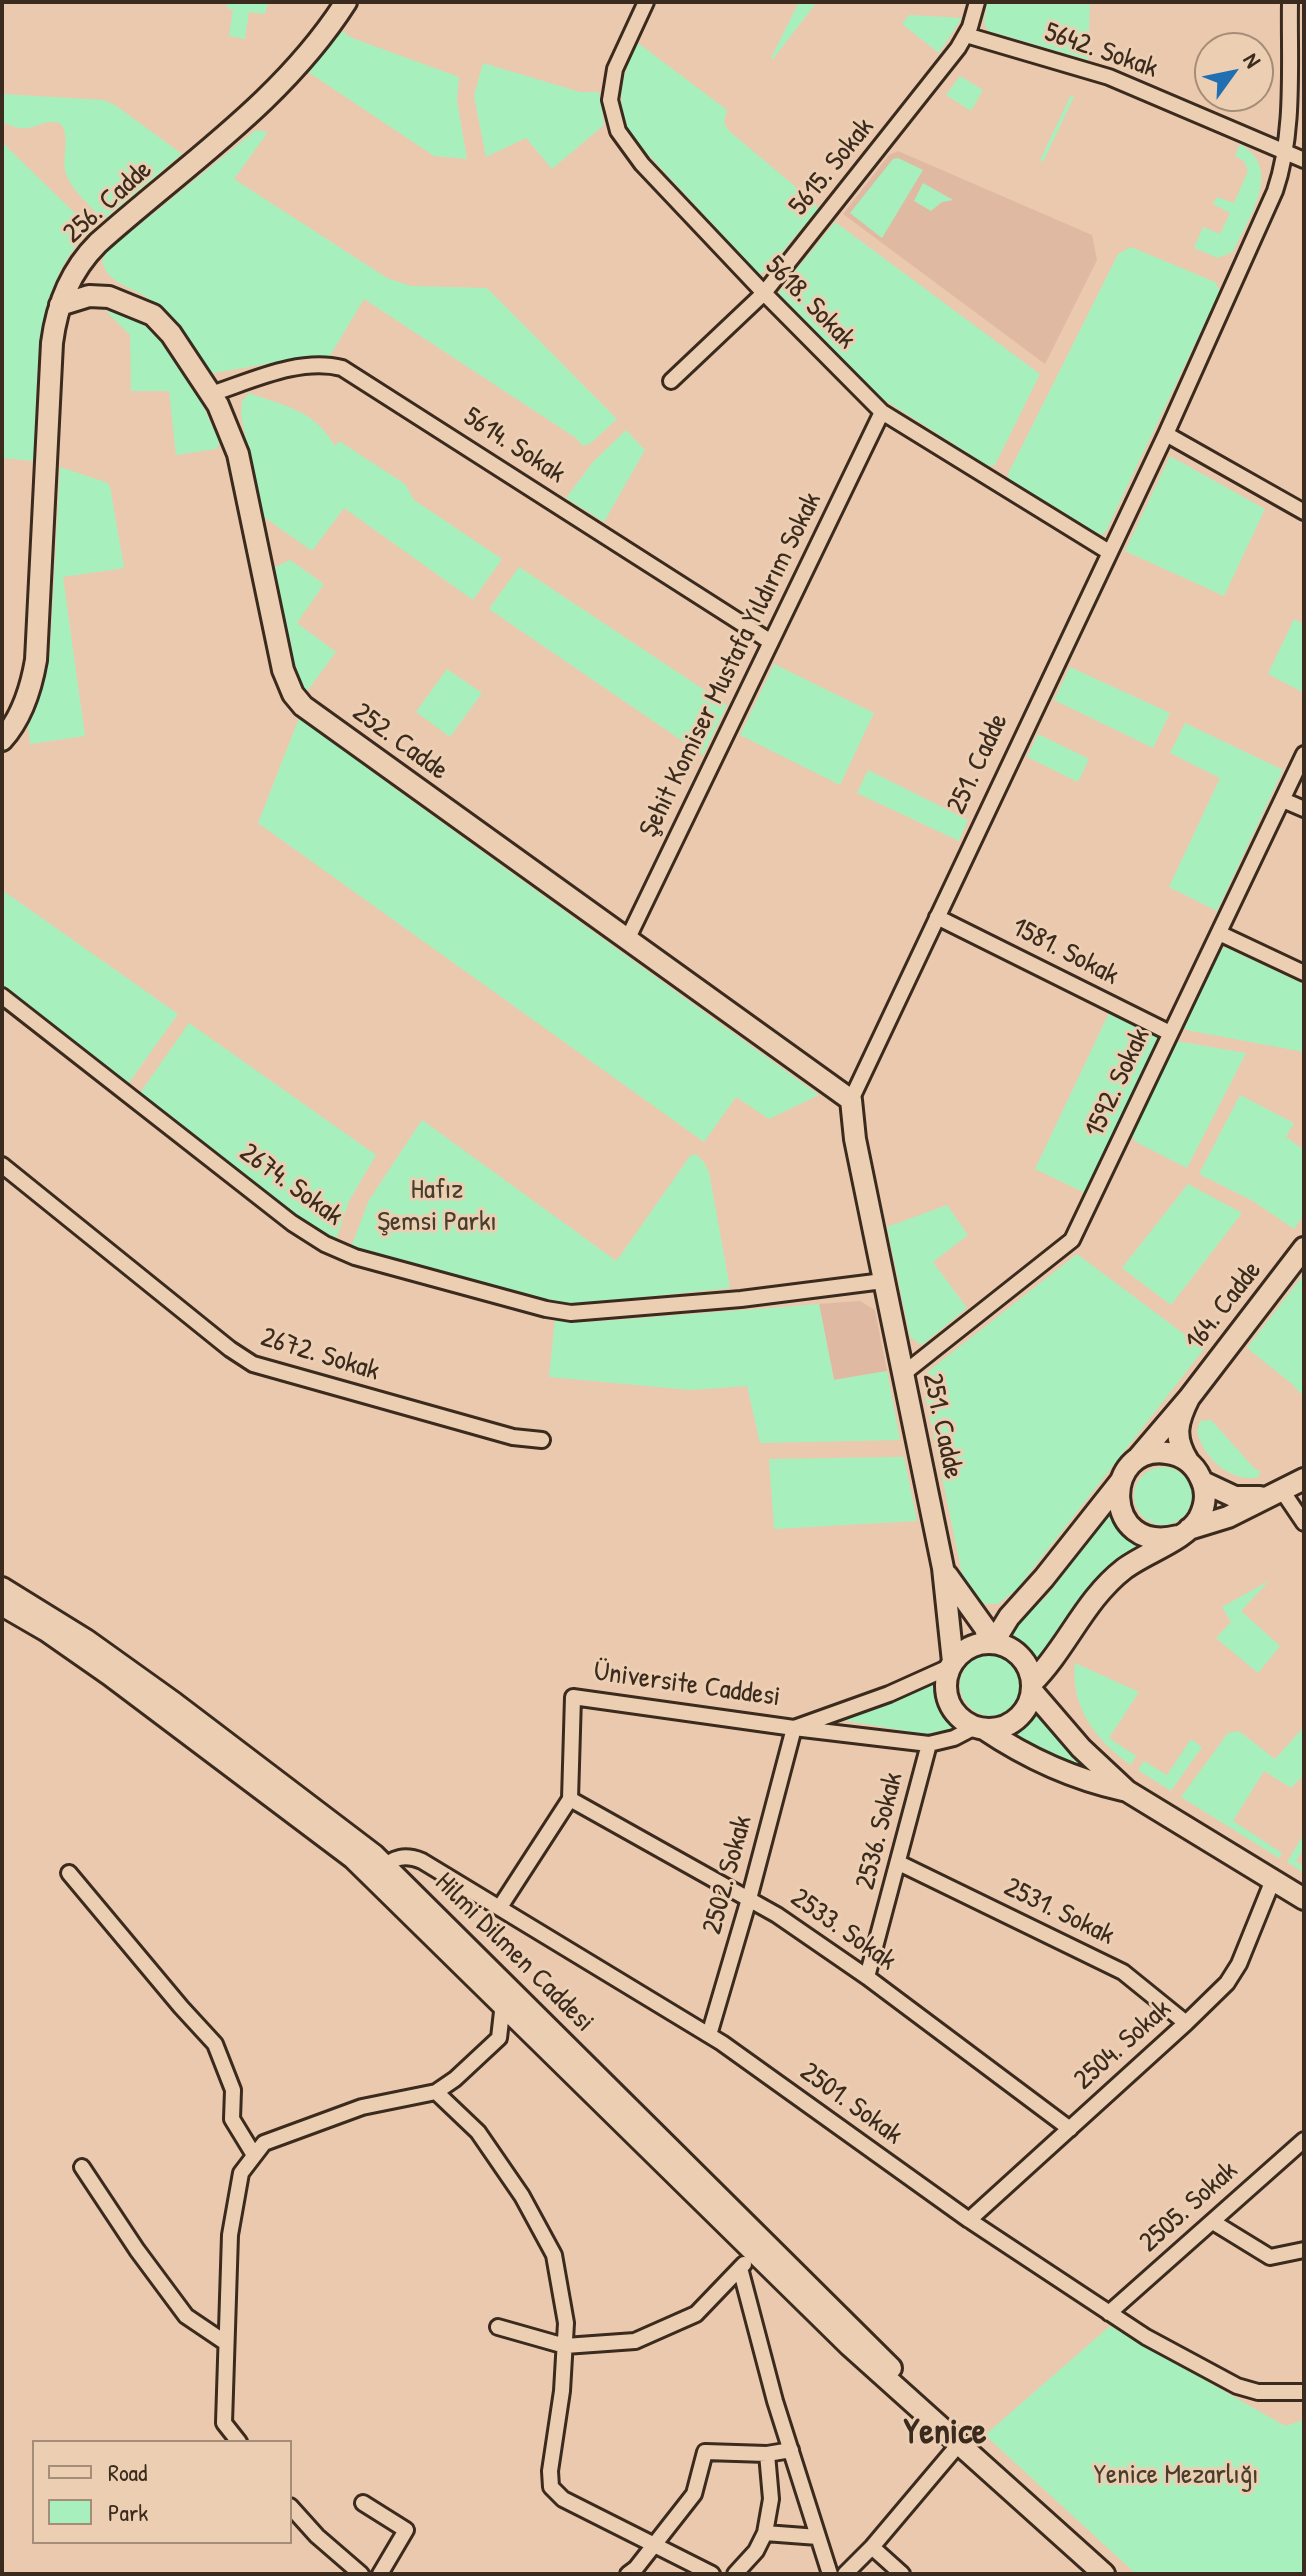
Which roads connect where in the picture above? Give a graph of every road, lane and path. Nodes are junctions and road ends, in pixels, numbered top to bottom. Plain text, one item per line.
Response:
1 (346, 2) edge
2 (646, 2) edge
3 (977, 2) edge
4 (1290, 2) edge
5 (966, 35) junction
6 (1285, 152) junction
7 (1304, 160) edge
8 (77, 266) junction
9 (764, 293) junction
10 (109, 297) junction
11 (60, 305) junction
12 (671, 381) dead end
13 (211, 394) junction
14 (882, 412) junction
15 (1166, 434) junction
16 (1304, 512) edge
17 (1109, 552) junction
18 (771, 642) junction
19 (2, 740) edge
20 (1304, 754) edge
21 (1283, 800) junction
22 (1304, 809) edge
23 (937, 917) junction
24 (1219, 933) junction
25 (627, 940) junction
26 (1304, 973) edge
27 (2, 996) edge
28 (1170, 1033) junction
29 (851, 1100) junction
30 (2, 1165) edge
31 (1304, 1248) edge
32 (883, 1281) junction
33 (903, 1374) junction
34 (1189, 1398) junction
35 (542, 1440) dead end
36 (1137, 1460) junction
37 (1188, 1461) junction
38 (1304, 1479) edge
39 (1120, 1482) junction
40 (1203, 1482) junction
41 (1274, 1492) junction
42 (1304, 1523) edge
43 (1184, 1533) junction
44 (943, 1568) junction
45 (2, 1588) edge
46 (2, 1605) edge
47 (991, 1642) junction
48 (951, 1665) junction
49 (1032, 1687) junction
50 (794, 1728) junction
51 (980, 1728) junction
52 (929, 1744) junction
53 (1127, 1791) junction
54 (570, 1799) junction
55 (899, 1863) junction
56 (379, 1870) junction
57 (69, 1873) dead end
58 (1273, 1880) junction
59 (749, 1899) junction
60 (1304, 1899) edge
61 (500, 1907) junction
62 (867, 1977) junction
63 (503, 2003) junction
64 (1186, 2023) junction
65 (709, 2035) junction
66 (436, 2092) junction
67 (1070, 2129) junction
68 (1304, 2140) edge
69 (254, 2155) junction
70 (82, 2167) dead end
71 (969, 2220) junction
72 (1213, 2222) junction
73 (1304, 2250) edge
74 (748, 2260) junction
75 (1109, 2313) junction
76 (498, 2327) dead end
77 (226, 2343) junction
78 (565, 2346) junction
79 (1304, 2392) edge
80 (934, 2421) junction
81 (237, 2440) edge
82 (959, 2444) junction
83 (791, 2450) junction
84 (767, 2454) junction
85 (363, 2503) dead end
86 (292, 2508) edge
87 (765, 2533) junction
88 (818, 2537) junction
89 (654, 2544) junction
90 (872, 2547) junction
91 (361, 2574) edge
92 (380, 2574) edge
93 (628, 2574) edge
94 (712, 2574) edge
95 (735, 2574) edge
96 (830, 2574) edge
97 (845, 2574) edge
98 (902, 2574) edge
99 (1104, 2574) edge

1 - 8 street, 256. Cadde
2 - 9 street, 5618. Sokak
3 - 5 street, 5615. Sokak
4 - 6 street, 251. Cadde
5 - 6 street, 5642. Sokak
5 - 9 street, 5615. Sokak
6 - 7 street, 5642. Sokak
6 - 15 street, 251. Cadde
8 - 10 street, 252. Cadde
8 - 11 street, 256. Cadde
9 - 12 street, 5615. Sokak
9 - 14 street, 5618. Sokak
10 - 11 street, 252. Cadde
10 - 13 street, 252. Cadde
11 - 19 street, 256. Cadde
13 - 18 street, 5614. Sokak
13 - 25 street, 252. Cadde
14 - 17 street, 5618. Sokak
14 - 18 street, Şehit Komiser Mustafa Yıldırım Sokak
15 - 16 street
15 - 17 street, 251. Cadde
17 - 23 street, 251. Cadde
18 - 25 street, Şehit Komiser Mustafa Yıldırım Sokak
20 - 21 street, 1592. Sokak
21 - 22 street
21 - 24 street, 1592. Sokak
23 - 28 street, 1581. Sokak
23 - 29 street, 251. Cadde
24 - 26 street
24 - 28 street, 1592. Sokak
25 - 29 street, 252. Cadde
27 - 32 street, 2674. Sokak
28 - 33 street, 1592. Sokak
29 - 32 street, 251. Cadde
30 - 35 street, 2672. Sokak
31 - 34 street, 164. Cadde
32 - 33 street, 251. Cadde
33 - 44 street, 251. Cadde
34 - 36 street, 164. Cadde
34 - 37 street, 164. Cadde
36 - 37 street
36 - 39 street
37 - 40 street
38 - 41 street
39 - 43 street
39 - 47 street
40 - 41 street
40 - 43 street
41 - 42 street
41 - 43 street
43 - 49 street
44 - 47 street, 251. Cadde
44 - 48 street, 251. Cadde
45 - 56 street, Hilmi Dilmen Caddesi
46 - 56 street, Hilmi Dilmen Caddesi
47 - 48 street
47 - 49 street
48 - 50 street, Üniversite Caddesi
48 - 51 street
49 - 51 street
49 - 53 street
50 - 52 street, Üniversite Caddesi
50 - 54 street, Üniversite Caddesi
50 - 59 street, 2502. Sokak
51 - 52 street, Üniversite Caddesi
51 - 53 street
52 - 55 street, 2536. Sokak
53 - 58 street
54 - 59 street, 2533. Sokak
54 - 61 street
55 - 62 street, 2536. Sokak
55 - 64 street, 2531. Sokak
56 - 61 street, 2501. Sokak
56 - 63 street, Hilmi Dilmen Caddesi
56 - 80 street, Hilmi Dilmen Caddesi
57 - 69 street
58 - 60 street
58 - 64 street, 2504. Sokak
59 - 62 street, 2533. Sokak
59 - 65 street, 2502. Sokak
61 - 65 street, 2501. Sokak
62 - 67 street, 2533. Sokak
63 - 66 street
63 - 74 street, Hilmi Dilmen Caddesi
64 - 67 street, 2504. Sokak
65 - 71 street, 2501. Sokak
66 - 69 street
66 - 78 street
67 - 71 street, 2504. Sokak
68 - 72 street, 2505. Sokak
69 - 77 street
70 - 77 street
71 - 75 street, 2501. Sokak
72 - 73 street
72 - 75 street, 2505. Sokak
74 - 78 street
74 - 80 street, Hilmi Dilmen Caddesi
74 - 83 street
75 - 79 street, 2501. Sokak
76 - 78 street
77 - 81 street
78 - 89 street
80 - 82 street, Hilmi Dilmen Caddesi
82 - 90 street
82 - 99 street, Hilmi Dilmen Caddesi
83 - 84 street
83 - 88 street
84 - 87 street
84 - 89 street
85 - 92 street
86 - 91 street
87 - 88 street
87 - 95 street
88 - 96 street
89 - 93 street
89 - 94 street
90 - 97 street
90 - 98 street

